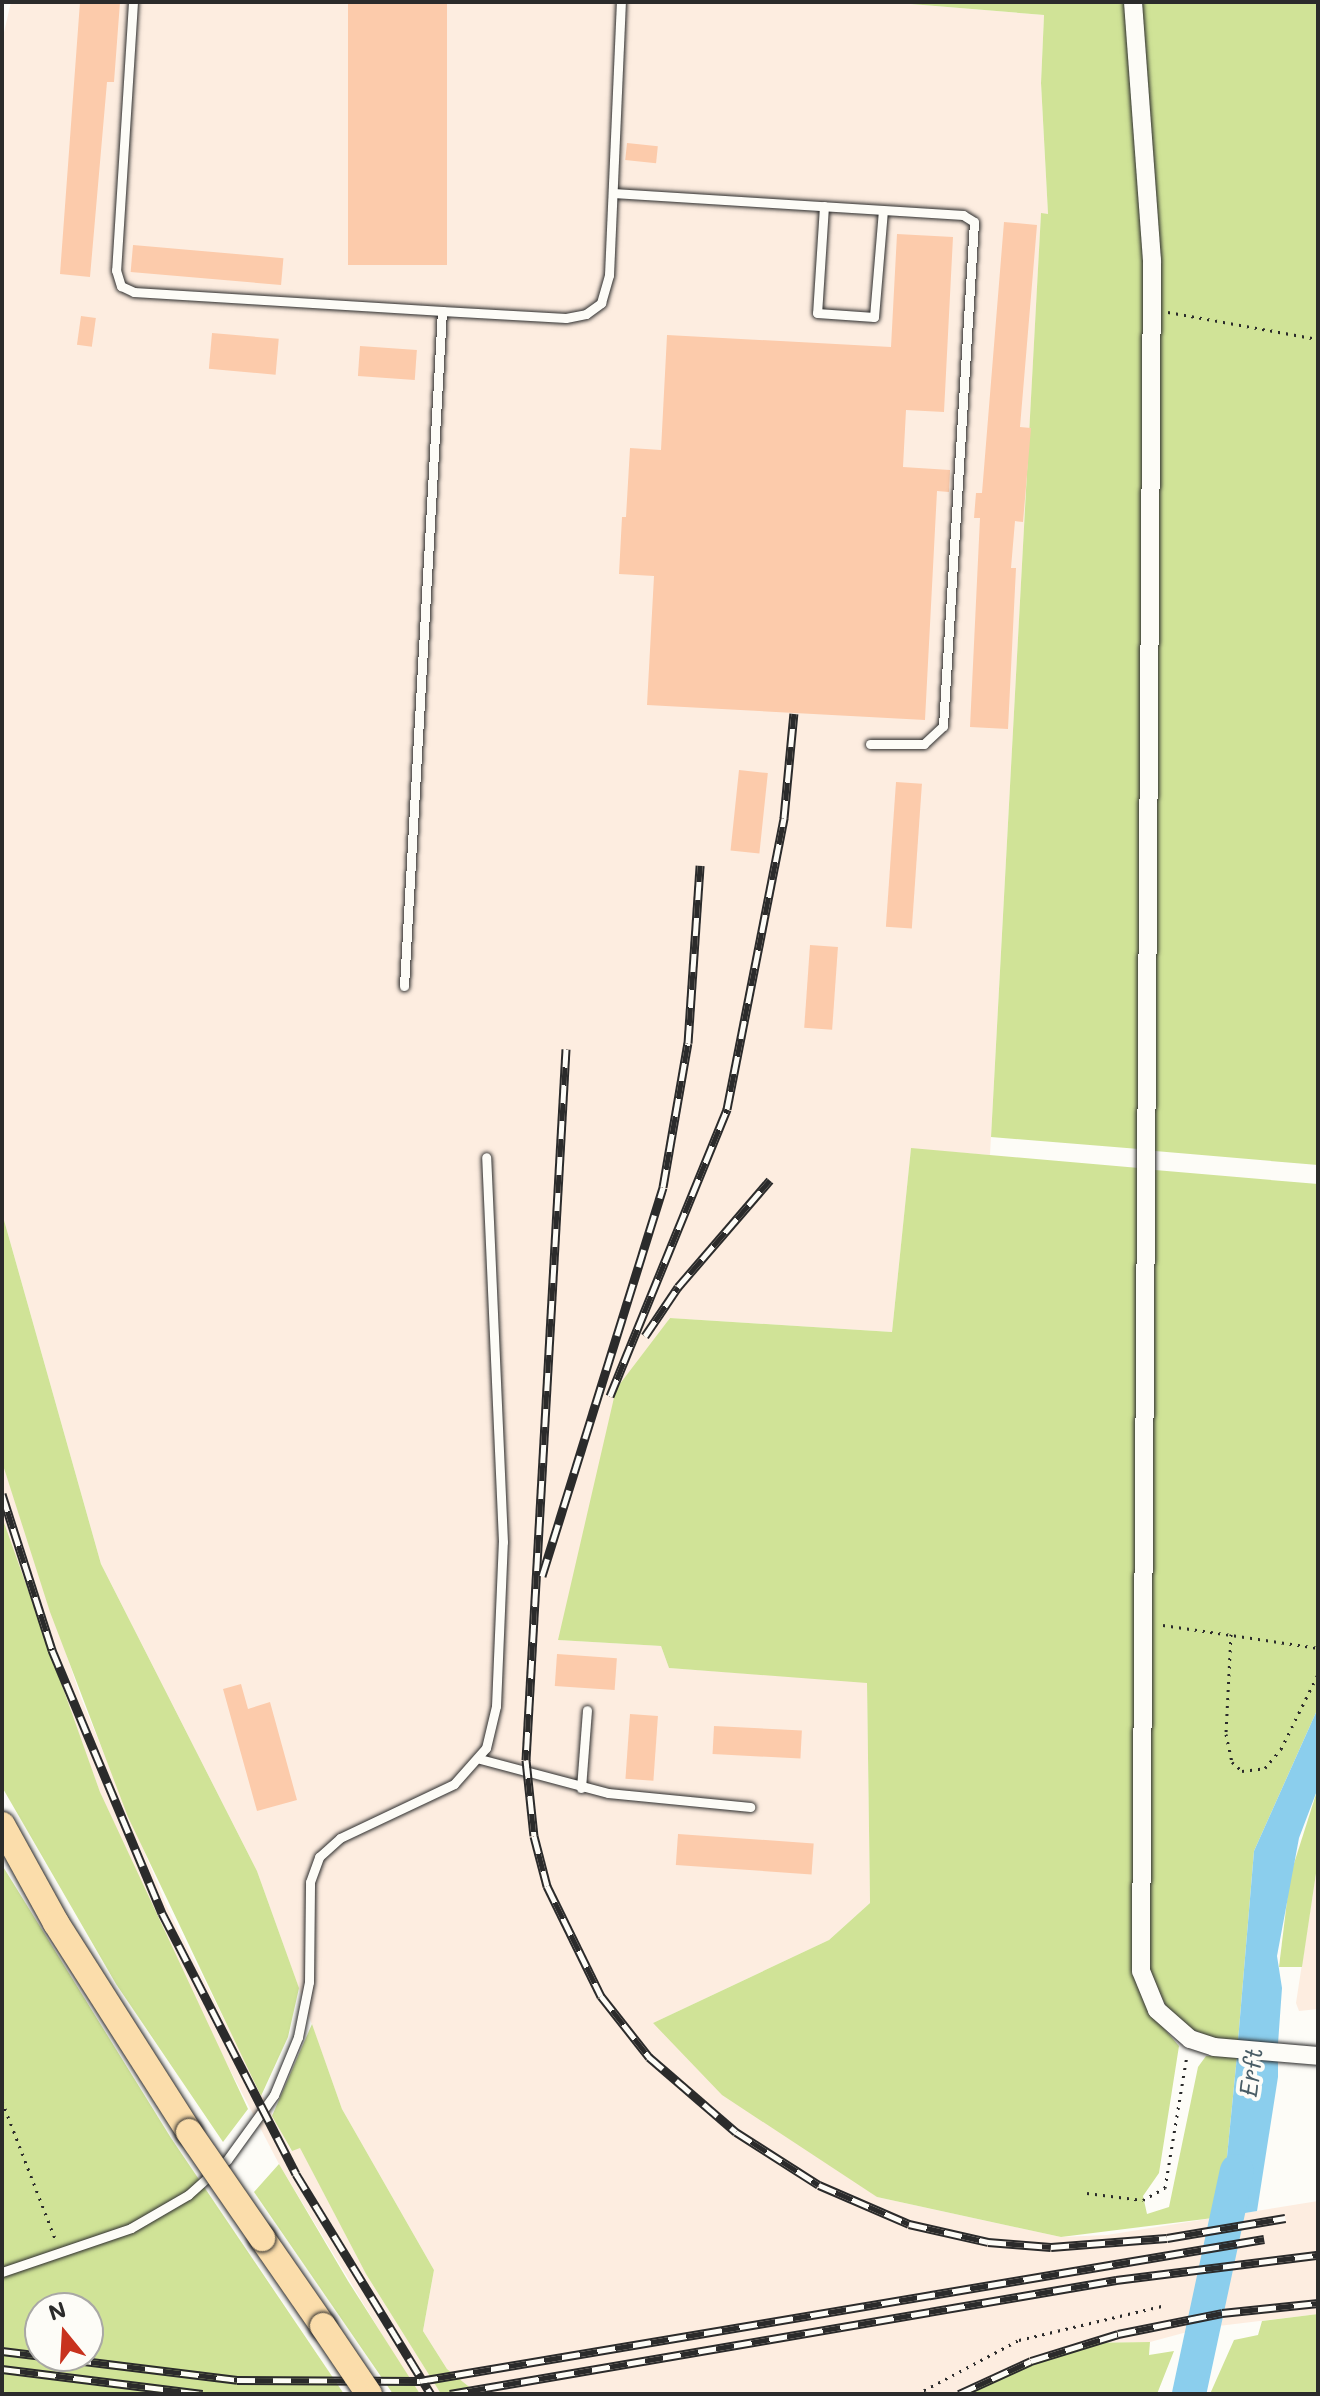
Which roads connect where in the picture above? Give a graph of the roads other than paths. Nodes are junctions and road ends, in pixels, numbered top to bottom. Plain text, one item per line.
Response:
1 (133, 2) edge
2 (621, 2) edge
3 (1133, 2) edge
4 (613, 193) junction
5 (824, 206) junction
6 (883, 210) junction
7 (442, 311) junction
8 (870, 744) dead end
9 (404, 986) dead end
10 (486, 1157) dead end
11 (587, 1710) dead end
12 (480, 1759) junction
13 (581, 1788) junction
14 (750, 1807) dead end
15 (2, 1825) edge
16 (1311, 2055) edge
17 (2, 2272) edge
18 (369, 2394) edge

1 - 7 lane
2 - 4 lane
3 - 16 street
4 - 5 lane
4 - 7 lane
5 - 6 lane
5 - 6 lane
6 - 8 lane
7 - 9 lane
10 - 12 lane
11 - 13 lane
12 - 13 lane
12 - 17 lane
13 - 14 lane
15 - 18 main road, bridge

